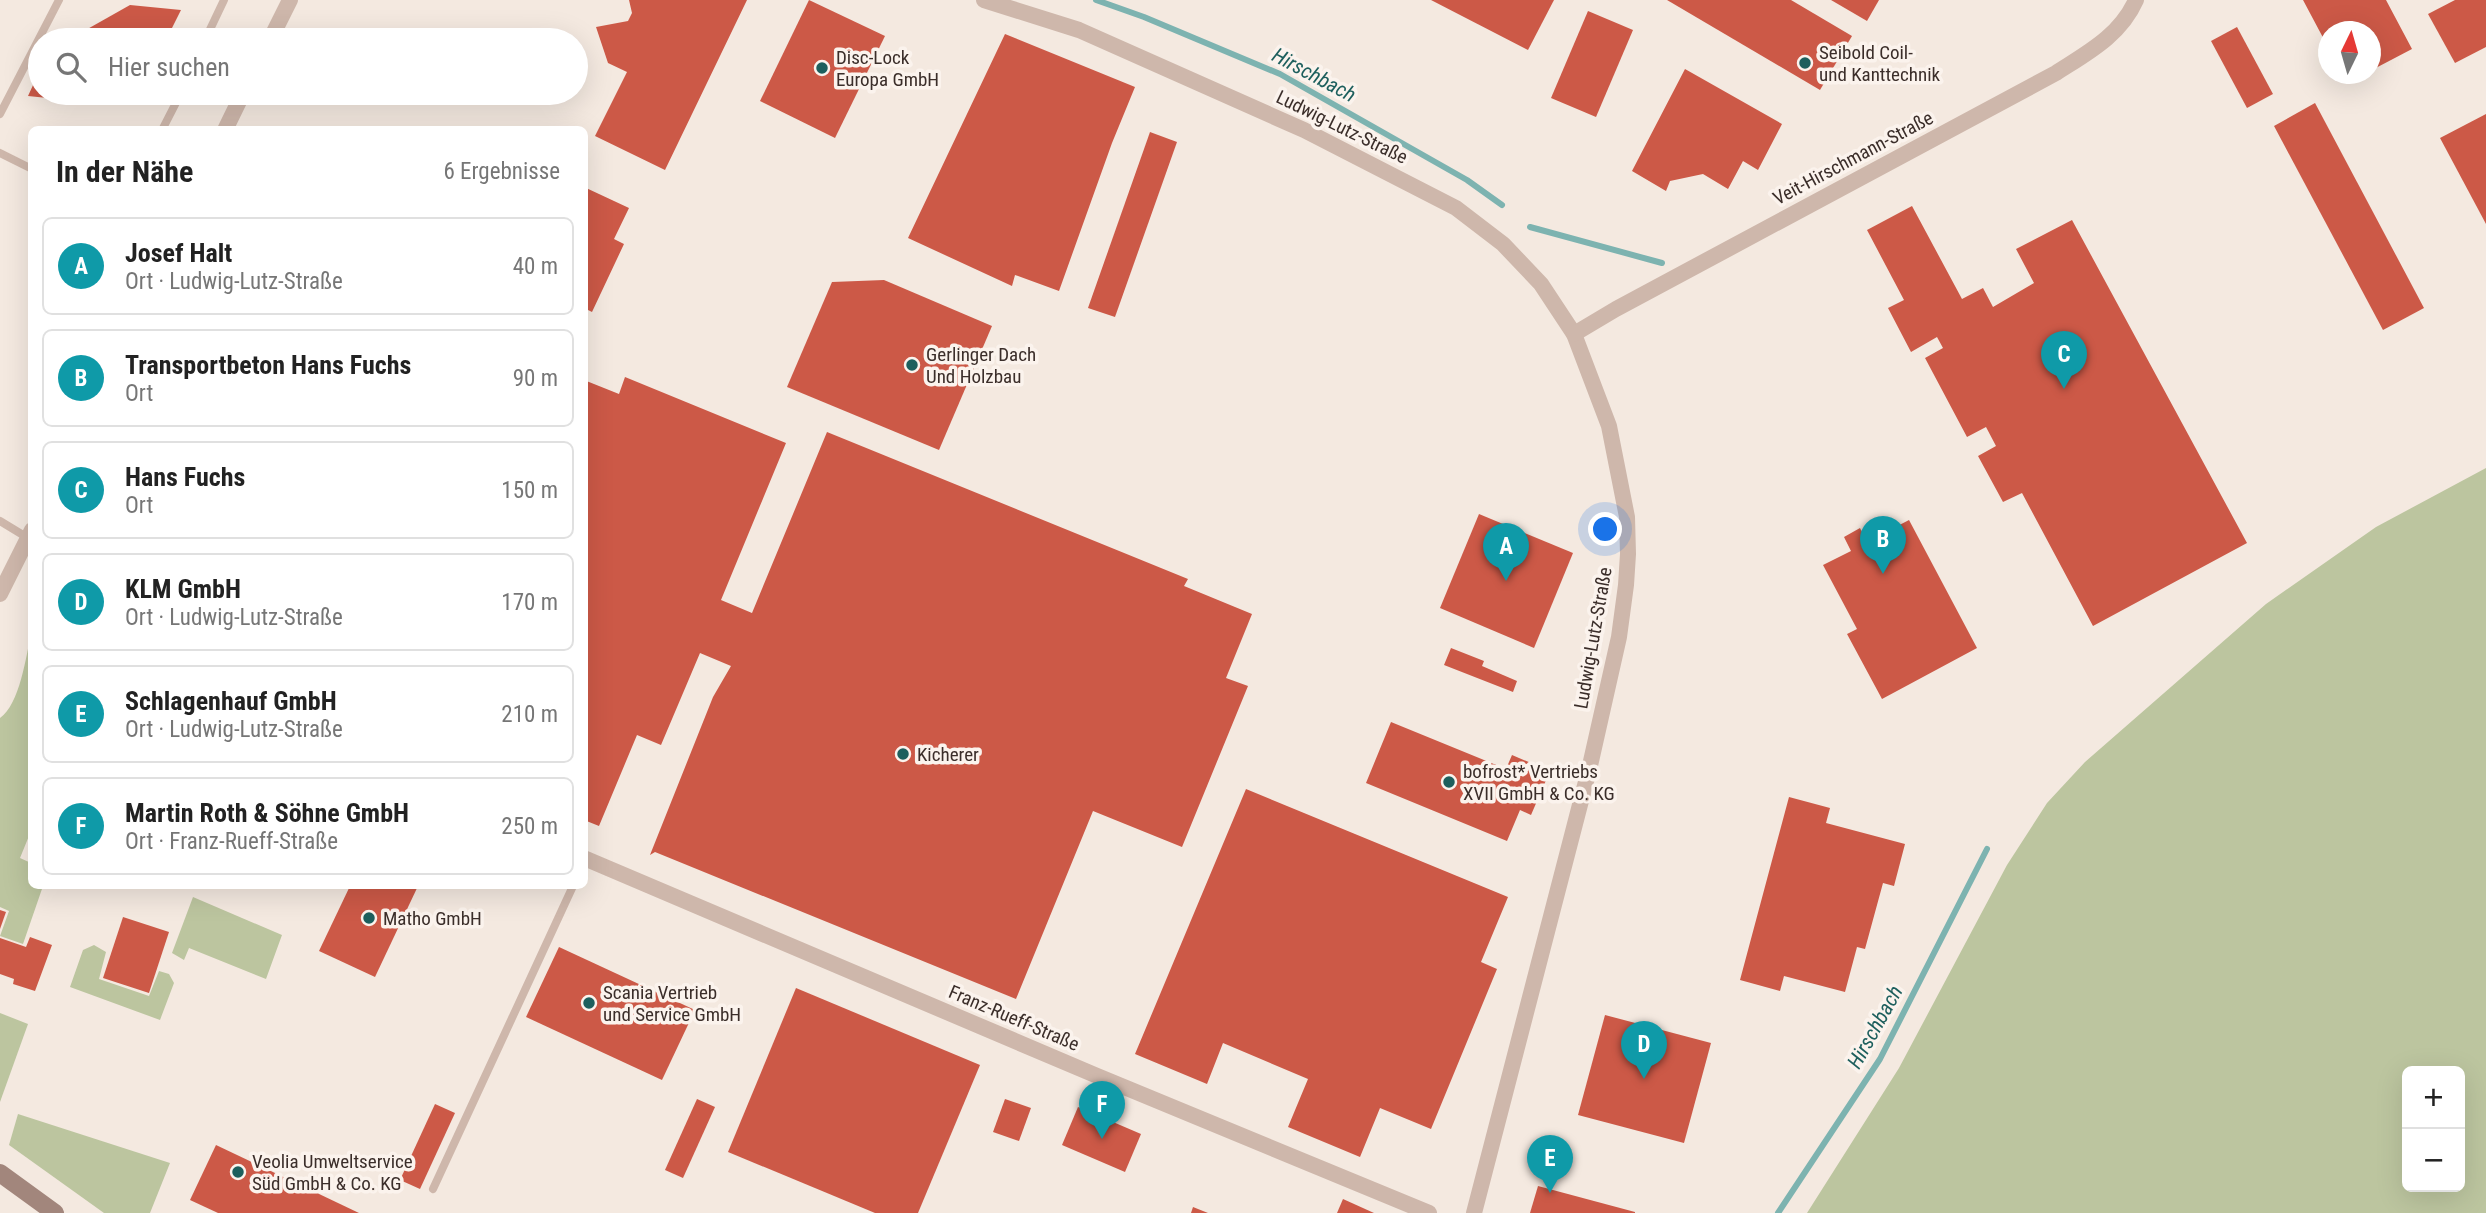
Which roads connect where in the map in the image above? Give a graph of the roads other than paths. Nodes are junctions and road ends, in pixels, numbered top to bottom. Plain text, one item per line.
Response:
1 (59, 0) edge
2 (224, 0) edge
3 (290, 0) edge
4 (984, 0) edge
5 (2136, 0) edge
6 (44, 28) edge
7 (211, 28) edge
8 (276, 28) edge
9 (28, 60) edge
10 (0, 91) edge
11 (5, 104) junction
12 (175, 105) edge
13 (237, 105) edge
14 (0, 114) edge
15 (164, 126) edge
16 (227, 126) edge
17 (0, 153) edge
18 (28, 167) edge
19 (1574, 334) junction
20 (0, 521) edge
21 (28, 535) edge
22 (28, 540) edge
23 (0, 594) edge
24 (588, 860) edge
25 (572, 889) edge
26 (0, 1173) edge
27 (433, 1189) dead end
28 (55, 1213) edge
29 (1429, 1213) edge
30 (1474, 1213) edge

1 - 6 lane
2 - 7 lane
3 - 8 street
4 - 19 street, Ludwig-Lutz-Straße
5 - 19 street, Veit-Hirschmann-Straße
9 - 11 lane
10 - 11 lane
11 - 14 lane
12 - 15 lane
13 - 16 street
17 - 18 lane
19 - 30 street, Ludwig-Lutz-Straße
20 - 21 lane
22 - 23 street
24 - 29 street, Franz-Rueff-Straße
25 - 27 lane
26 - 28 street

